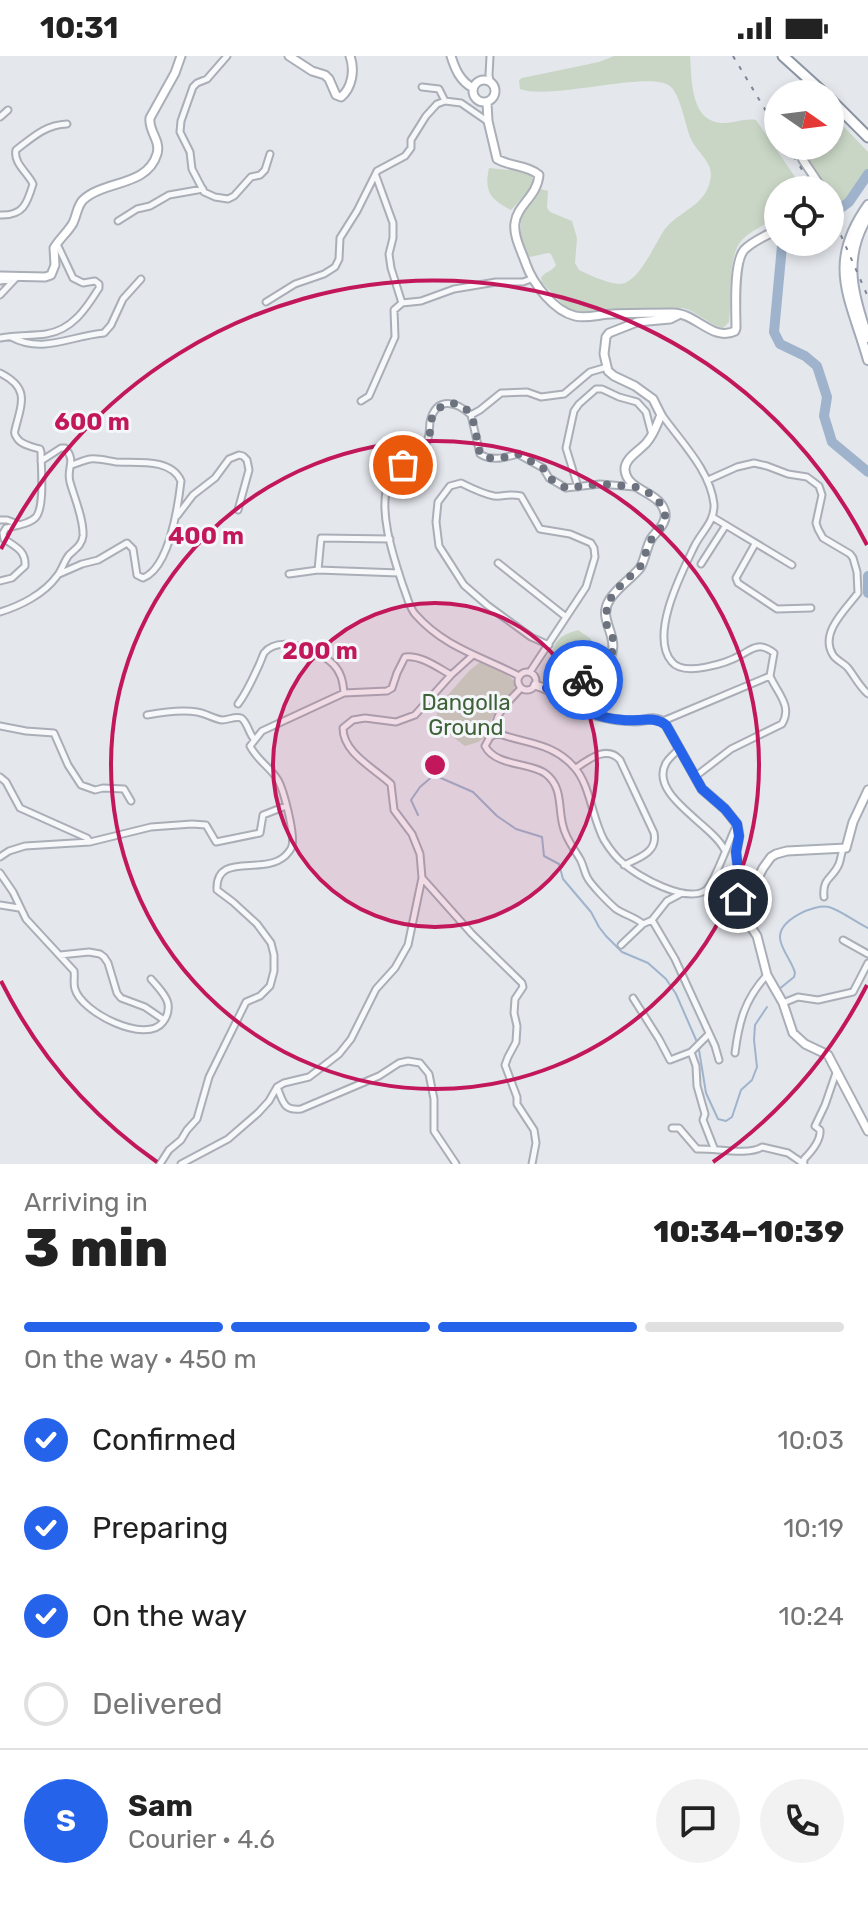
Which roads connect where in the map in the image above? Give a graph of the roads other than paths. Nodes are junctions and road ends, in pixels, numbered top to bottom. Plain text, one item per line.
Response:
1 (181, 56) edge
2 (227, 56) edge
3 (289, 56) edge
4 (350, 56) edge
5 (451, 56) edge
6 (490, 56) edge
7 (783, 56) edge
8 (806, 80) edge
9 (490, 81) junction
10 (422, 87) dead end
11 (473, 88) junction
12 (445, 101) junction
13 (487, 103) junction
14 (8, 110) dead end
15 (844, 113) edge
16 (0, 117) edge
17 (488, 121) junction
18 (67, 124) dead end
19 (868, 137) edge
20 (270, 154) dead end
21 (375, 175) junction
22 (203, 189) junction
23 (868, 205) edge
24 (0, 215) edge
25 (868, 216) edge
26 (118, 221) dead end
27 (764, 237) edge
28 (56, 244) junction
29 (0, 278) edge
30 (15, 278) junction
31 (141, 279) dead end
32 (531, 279) junction
33 (0, 295) edge
34 (266, 302) dead end
35 (402, 303) junction
36 (682, 313) junction
37 (11, 337) junction
38 (0, 338) edge
39 (868, 338) edge
40 (868, 360) edge
41 (607, 367) junction
42 (0, 373) edge
43 (361, 401) dead end
44 (471, 415) junction
45 (661, 415) junction
46 (652, 435) junction
47 (41, 461) junction
48 (72, 465) junction
49 (707, 480) junction
50 (578, 487) junction
51 (636, 487) junction
52 (238, 510) dead end
53 (177, 517) junction
54 (714, 518) junction
55 (0, 520) edge
56 (20, 525) junction
57 (726, 525) junction
58 (390, 539) junction
59 (755, 544) junction
60 (498, 563) dead end
61 (701, 564) dead end
62 (792, 565) dead end
63 (318, 570) junction
64 (399, 573) junction
65 (59, 574) junction
66 (289, 574) dead end
67 (0, 581) edge
68 (811, 608) dead end
69 (0, 612) edge
70 (566, 617) junction
71 (549, 645) junction
72 (472, 656) junction
73 (530, 672) junction
74 (451, 675) junction
75 (519, 676) junction
76 (770, 676) junction
77 (535, 685) junction
78 (521, 688) junction
79 (547, 688) junction
80 (344, 693) junction
81 (868, 694) edge
82 (238, 704) dead end
83 (147, 715) dead end
84 (662, 721) junction
85 (0, 726) edge
86 (497, 733) junction
87 (254, 739) junction
88 (679, 749) junction
89 (576, 768) junction
90 (696, 776) junction
91 (0, 777) edge
92 (868, 790) edge
93 (131, 801) dead end
94 (286, 806) junction
95 (737, 824) junction
96 (90, 842) junction
97 (843, 849) junction
98 (725, 850) junction
99 (0, 857) edge
100 (624, 865) junction
101 (0, 873) edge
102 (422, 878) junction
103 (682, 893) junction
104 (824, 897) dead end
105 (0, 905) edge
106 (20, 909) junction
107 (742, 909) junction
108 (652, 920) junction
109 (643, 924) junction
110 (843, 940) dead end
111 (621, 945) dead end
112 (868, 954) edge
113 (59, 955) junction
114 (868, 963) edge
115 (767, 975) junction
116 (151, 979) dead end
117 (633, 998) dead end
118 (783, 1003) junction
119 (164, 1020) junction
120 (709, 1034) junction
121 (691, 1052) junction
122 (735, 1053) dead end
123 (719, 1060) dead end
124 (837, 1072) junction
125 (277, 1087) junction
126 (672, 1128) dead end
127 (868, 1131) edge
128 (714, 1148) junction
129 (804, 1163) edge
130 (160, 1164) edge
131 (181, 1164) edge
132 (456, 1164) edge
133 (532, 1164) edge

1 - 28 street
2 - 22 street
3 - 4 street
5 - 11 street
6 - 9 street
7 - 8 highway
9 - 11 street
9 - 13 street
10 - 12 street
11 - 13 street
12 - 17 street
12 - 21 street
13 - 17 street
14 - 16 street
15 - 19 highway
17 - 32 street
18 - 24 street
20 - 22 street
21 - 34 street
21 - 35 street
22 - 26 street
23 - 40 main road
25 - 39 main road
27 - 36 street
28 - 30 street
28 - 37 street
29 - 30 street
30 - 33 street
31 - 37 street
32 - 35 street
32 - 36 street
35 - 43 street
36 - 41 street
37 - 38 street
41 - 44 street
41 - 45 street
42 - 47 street
44 - 50 street
44 - 58 street
45 - 46 street
45 - 49 street
46 - 50 street
46 - 51 street
47 - 48 street
47 - 56 street
48 - 53 street
48 - 65 street
49 - 54 street
49 - 81 street
50 - 51 street
51 - 79 street
52 - 53 street
53 - 65 street
54 - 57 street
54 - 76 street
55 - 56 street
56 - 67 street
57 - 59 street
57 - 61 street
58 - 63 street
58 - 64 street
59 - 62 street
59 - 68 street
60 - 70 street
63 - 64 street
63 - 66 street
64 - 72 street
65 - 69 street
70 - 71 street
70 - 71 street
71 - 73 street
72 - 74 street
72 - 75 street
73 - 75 street
73 - 77 street
74 - 80 street
74 - 102 street
75 - 78 street
76 - 84 street
76 - 90 street
77 - 78 street
77 - 79 street
78 - 86 street
79 - 84 street
80 - 82 street
80 - 87 street
83 - 87 street
84 - 88 street
85 - 93 street
86 - 89 street
86 - 109 street
87 - 94 street
88 - 90 street
88 - 98 street
89 - 100 street
89 - 100 street
90 - 95 street
91 - 96 street
92 - 97 street
94 - 96 street
94 - 130 street
95 - 98 street
95 - 107 street
96 - 99 street
97 - 104 street
97 - 107 street
98 - 103 street
100 - 103 street
101 - 106 street
102 - 125 street
102 - 133 street
103 - 108 street
105 - 106 street
106 - 113 street
107 - 115 street
108 - 109 street
108 - 120 street
109 - 111 street
110 - 112 street
113 - 119 street
113 - 119 street
114 - 118 street
115 - 118 street
115 - 122 street
116 - 119 street
117 - 121 street
118 - 124 street
120 - 121 street
120 - 123 street
121 - 128 street
124 - 127 street
124 - 129 street
125 - 131 street
125 - 132 street
126 - 128 street
128 - 129 street

